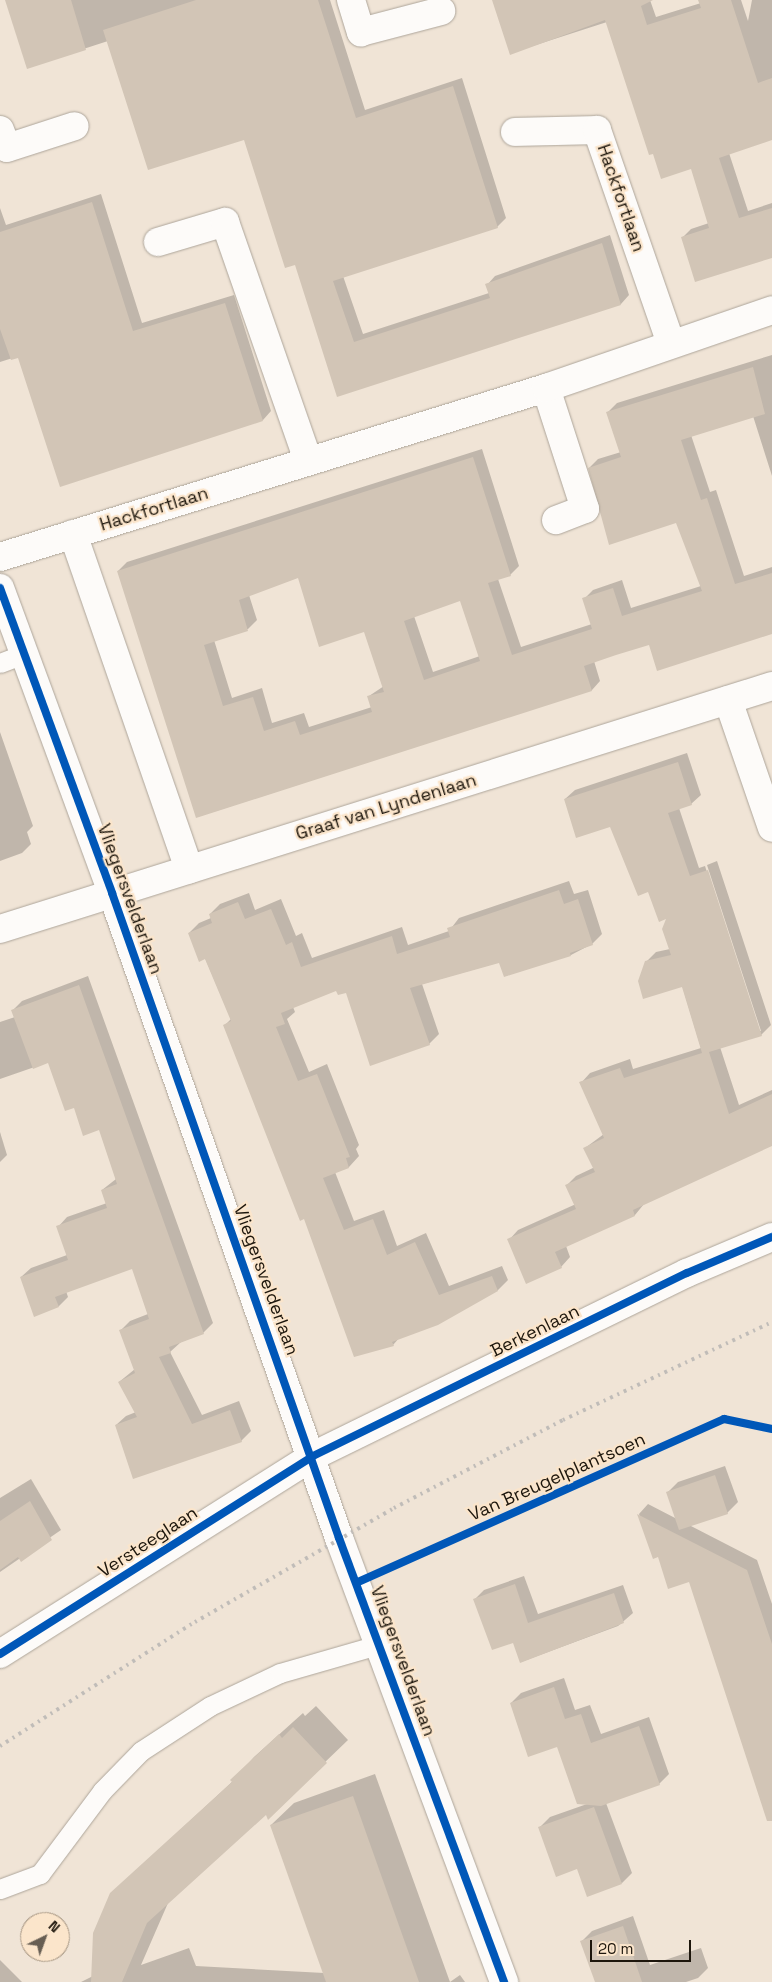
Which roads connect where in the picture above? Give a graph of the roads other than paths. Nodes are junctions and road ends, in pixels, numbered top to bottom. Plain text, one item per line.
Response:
1 (351, 0) edge
2 (442, 10) dead end
3 (75, 126) dead end
4 (0, 130) edge
5 (515, 132) dead end
6 (158, 242) dead end
7 (772, 310) edge
8 (671, 344) junction
9 (546, 388) junction
10 (308, 460) junction
11 (556, 520) dead end
12 (73, 534) junction
13 (0, 557) edge
14 (0, 588) edge
15 (26, 653) junction
16 (0, 663) edge
17 (772, 686) edge
18 (728, 700) junction
19 (772, 828) edge
20 (189, 868) junction
21 (112, 893) junction
22 (0, 929) edge
23 (772, 1237) edge
24 (312, 1456) junction
25 (381, 1644) junction
26 (0, 1654) edge
27 (0, 1889) edge
28 (504, 1982) edge

1 - 2 street
3 - 4 street
5 - 8 street, Hackfortlaan
6 - 10 street
7 - 8 street, Hackfortlaan
8 - 9 street, Hackfortlaan
9 - 10 street, Hackfortlaan
9 - 11 street
10 - 12 street, Hackfortlaan
12 - 13 street, Hackfortlaan
12 - 20 street
14 - 15 street, Vliegersvelderlaan
15 - 16 lane
15 - 21 street, Vliegersvelderlaan
17 - 18 street, Graaf van Lyndenlaan
18 - 19 street
18 - 20 street, Graaf van Lyndenlaan
20 - 21 street, Graaf van Lyndenlaan
21 - 22 street, Graaf van Lyndenlaan
21 - 24 street, Vliegersvelderlaan
23 - 24 street, Berkenlaan
24 - 25 street, Vliegersvelderlaan
24 - 26 street, Versteeglaan
25 - 27 lane
25 - 28 street, Vliegersvelderlaan

